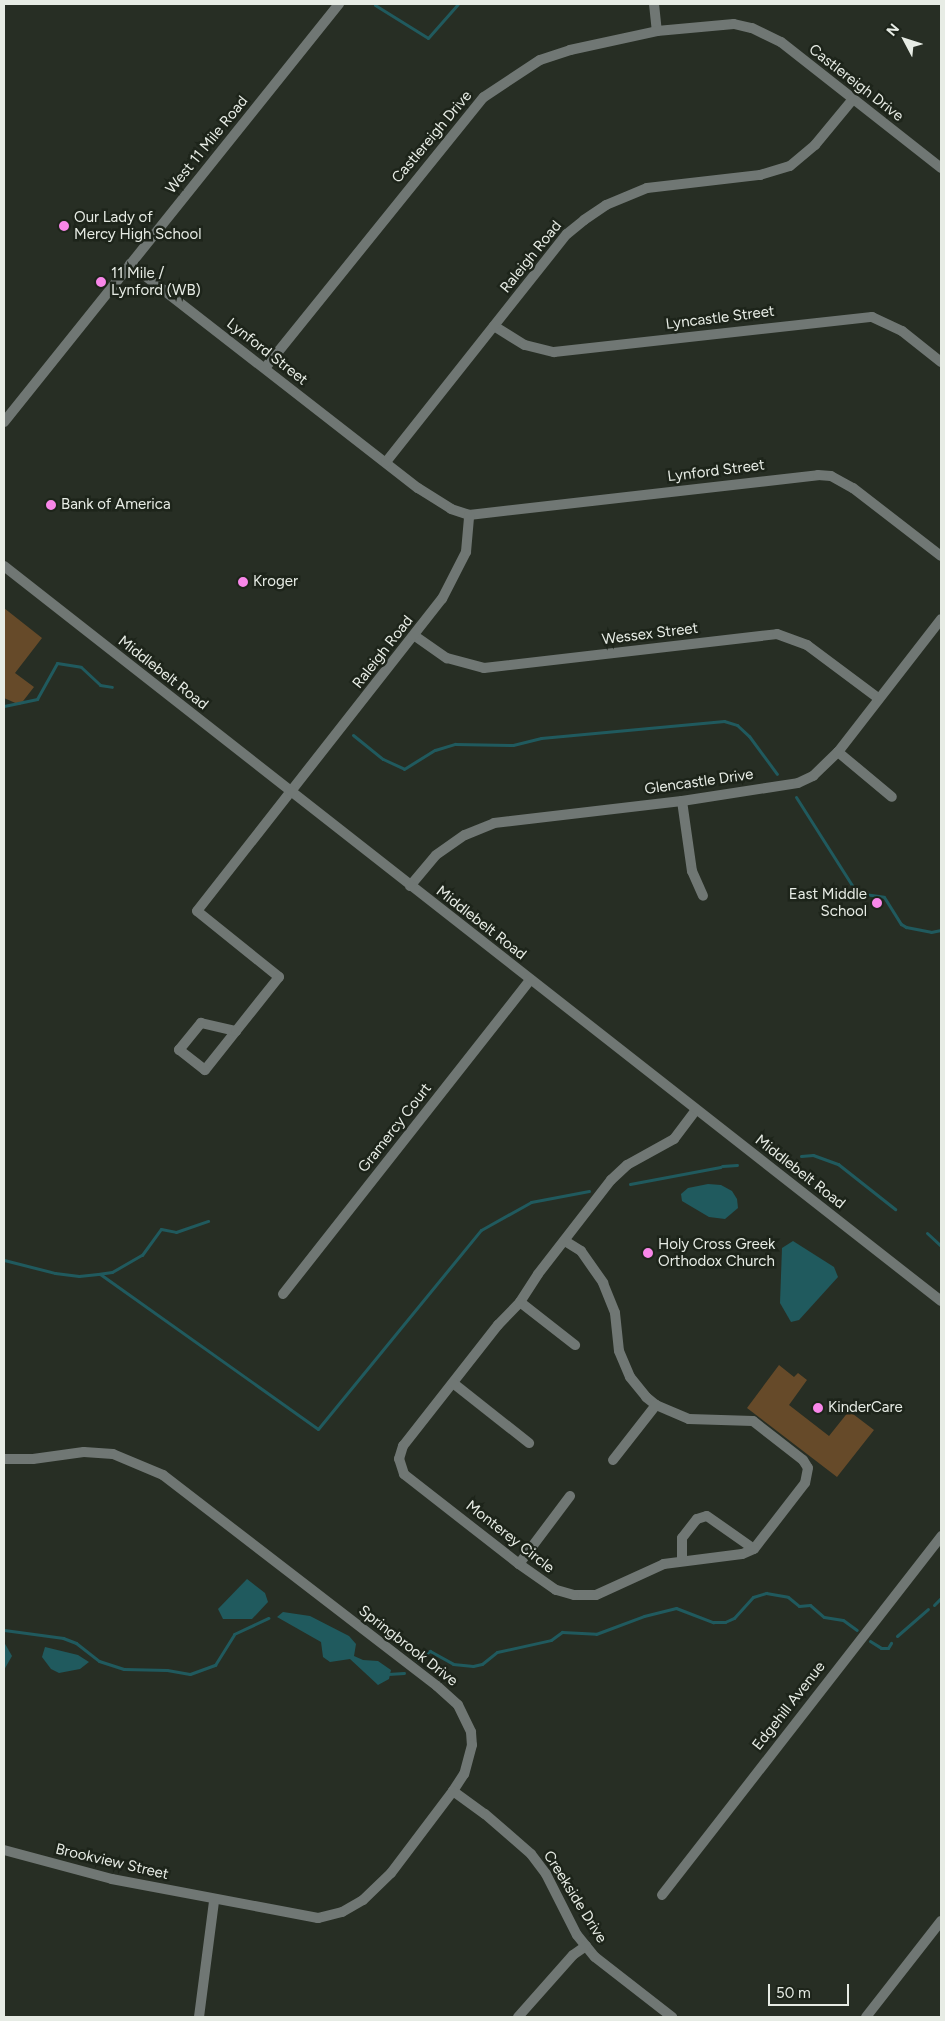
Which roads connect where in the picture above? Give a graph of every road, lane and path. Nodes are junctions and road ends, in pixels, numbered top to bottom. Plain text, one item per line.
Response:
1 (339, 4) edge
2 (654, 4) edge
3 (657, 31) junction
4 (853, 100) junction
5 (941, 168) edge
6 (130, 264) junction
7 (494, 326) junction
8 (941, 362) edge
9 (265, 368) junction
10 (4, 422) edge
11 (386, 462) junction
12 (469, 516) junction
13 (941, 556) edge
14 (4, 566) edge
15 (941, 620) edge
16 (415, 636) junction
17 (878, 698) junction
18 (838, 752) junction
19 (291, 793) junction
20 (892, 798) dead end
21 (682, 801) junction
22 (410, 886) junction
23 (703, 896) dead end
24 (530, 980) junction
25 (236, 1031) junction
26 (696, 1110) junction
27 (565, 1241) junction
28 (283, 1294) dead end
29 (941, 1301) edge
30 (520, 1302) junction
31 (575, 1345) dead end
32 (453, 1383) junction
33 (656, 1405) junction
34 (529, 1443) dead end
35 (4, 1459) edge
36 (613, 1460) dead end
37 (570, 1496) dead end
38 (941, 1536) edge
39 (754, 1549) junction
40 (682, 1559) junction
41 (519, 1564) junction
42 (453, 1791) junction
43 (4, 1850) edge
44 (662, 1895) dead end
45 (214, 1901) junction
46 (941, 1921) edge
47 (586, 1946) junction
48 (200, 2017) edge
49 (518, 2017) edge
50 (672, 2017) edge
51 (866, 2017) edge

1 - 6 street, West 11 Mile Road
2 - 3 street
3 - 4 street, Castlereigh Drive
3 - 9 street, Castlereigh Drive
4 - 5 street, Castlereigh Drive
4 - 7 street, Raleigh Road
6 - 9 street, Lynford Street
6 - 10 street, West 11 Mile Road
7 - 8 street, Lyncastle Street
7 - 11 street, Raleigh Road
9 - 11 street, Lynford Street
11 - 12 street, Lynford Street
12 - 13 street, Lynford Street
12 - 16 street, Raleigh Road
14 - 19 street, Middlebelt Road
15 - 17 street, Glencastle Drive
16 - 17 street, Wessex Street
16 - 19 street, Raleigh Road
17 - 18 street, Glencastle Drive
18 - 20 street
18 - 21 street, Glencastle Drive
19 - 22 street, Middlebelt Road
19 - 25 street, Raleigh Road
21 - 22 street, Glencastle Drive
21 - 23 street
22 - 24 street, Middlebelt Road
24 - 26 street, Middlebelt Road
24 - 28 street, Gramercy Court
25 - 25 street
26 - 27 street, Monterey Circle
26 - 29 street, Middlebelt Road
27 - 30 street, Monterey Circle
27 - 33 street
30 - 31 street
30 - 32 street, Monterey Circle
32 - 34 street
32 - 41 street, Monterey Circle
33 - 36 street
33 - 39 street
35 - 42 street, Springbrook Drive
37 - 41 street
38 - 44 street, Edgehill Avenue
39 - 40 street, Monterey Circle
39 - 40 street
40 - 41 street, Monterey Circle
42 - 45 street, Springbrook Drive
42 - 47 street, Creekside Drive
43 - 45 street, Brookview Street
45 - 48 street
46 - 51 street
47 - 49 street
47 - 50 street, Creekside Drive

